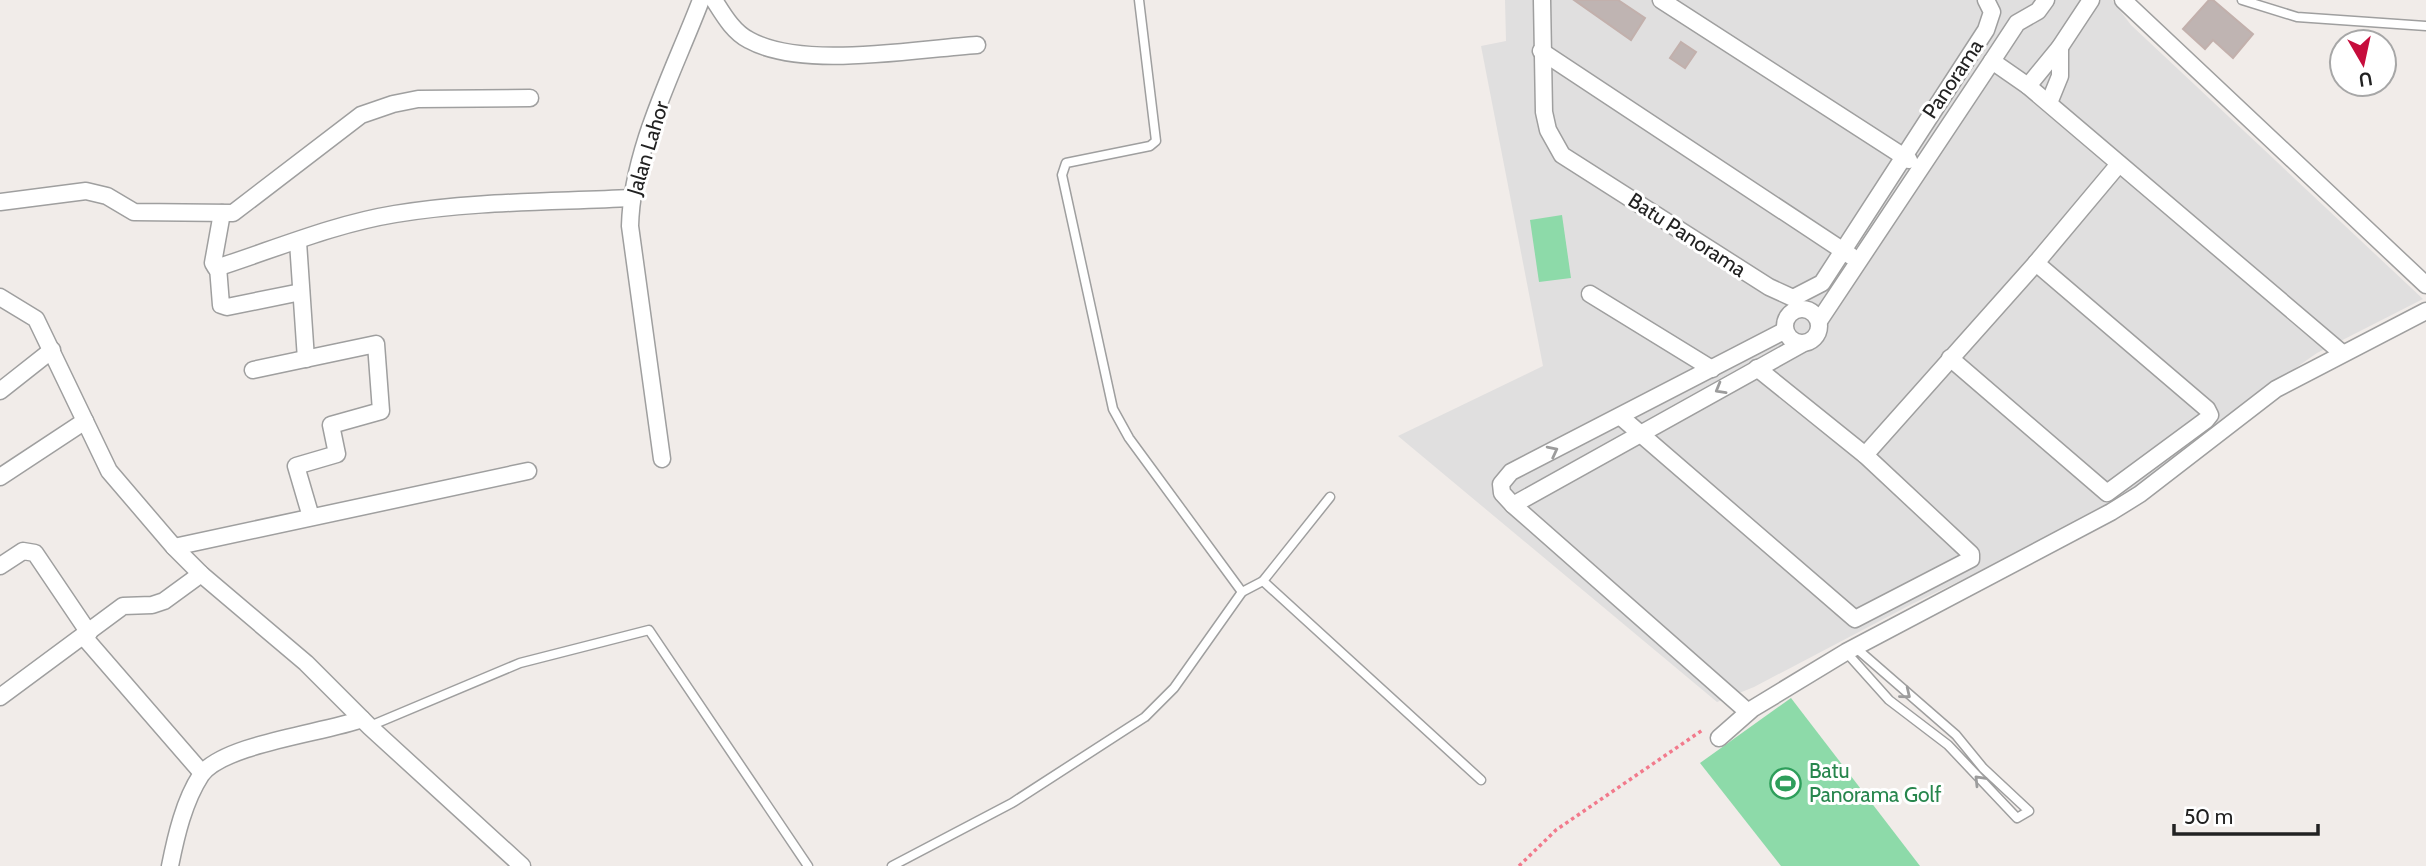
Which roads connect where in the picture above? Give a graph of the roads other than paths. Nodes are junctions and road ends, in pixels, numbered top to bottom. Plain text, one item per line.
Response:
1 (701, 0) edge
2 (714, 0) edge
3 (1139, 0) edge
4 (1542, 0) edge
5 (1661, 0) edge
6 (2046, 0) edge
7 (2091, 0) edge
8 (2123, 0) edge
9 (2242, 0) edge
10 (1987, 1) edge
11 (2136, 6) edge
12 (2017, 23) junction
13 (2426, 26) edge
14 (977, 45) dead end
15 (2060, 47) junction
16 (1541, 51) junction
17 (1992, 61) junction
18 (2028, 86) junction
19 (530, 97) dead end
20 (2049, 103) junction
21 (1903, 155) junction
22 (2119, 164) junction
23 (1923, 169) junction
24 (631, 198) junction
25 (0, 202) edge
26 (222, 213) junction
27 (298, 242) junction
28 (1843, 250) junction
29 (1860, 261) junction
30 (2036, 262) junction
31 (218, 267) junction
32 (2426, 285) edge
33 (301, 292) junction
34 (1590, 294) dead end
35 (0, 297) edge
36 (1792, 305) junction
37 (2426, 311) edge
38 (1819, 321) junction
39 (1784, 331) junction
40 (1801, 344) junction
41 (52, 350) junction
42 (2342, 353) junction
43 (1950, 358) junction
44 (306, 359) junction
45 (1757, 368) junction
46 (1712, 369) junction
47 (253, 370) dead end
48 (0, 391) edge
49 (1622, 417) junction
50 (85, 421) junction
51 (1640, 435) junction
52 (1865, 455) junction
53 (662, 459) dead end
54 (528, 471) dead end
55 (0, 477) edge
56 (1330, 497) dead end
57 (1513, 505) junction
58 (311, 517) junction
59 (174, 547) junction
60 (0, 566) edge
61 (201, 574) junction
62 (1262, 581) junction
63 (1242, 592) junction
64 (86, 635) junction
65 (1851, 650) junction
66 (1, 695) edge
67 (1748, 712) junction
68 (366, 723) junction
69 (1719, 738) dead end
70 (202, 774) junction
71 (1481, 780) dead end
72 (170, 866) edge
73 (522, 866) edge
74 (808, 866) edge
75 (892, 866) edge

1 - 24 street, Jalan Lahor
2 - 14 street
3 - 63 lane
4 - 16 street, Batu Panorama
5 - 21 street
6 - 12 street
7 - 15 street
8 - 11 street
9 - 13 lane
10 - 12 street
10 - 21 street, Panorama
11 - 32 street
12 - 17 street
15 - 18 street
15 - 20 street
16 - 28 street
16 - 36 street, Batu Panorama
17 - 18 street
17 - 23 street
18 - 20 street
19 - 26 street
20 - 22 street
21 - 23 street
21 - 28 street
22 - 30 street
22 - 42 street
23 - 29 street
24 - 27 street
24 - 53 street, Jalan Lahor
25 - 26 street
26 - 31 street
27 - 31 street
27 - 33 street
28 - 29 street
28 - 36 street
29 - 38 street
30 - 43 street
30 - 43 street
31 - 33 street
33 - 44 street
34 - 46 street
35 - 41 street
36 - 38 street
36 - 39 street
37 - 42 street
38 - 40 street
39 - 40 street
39 - 46 street
40 - 45 street
41 - 48 street
41 - 50 street
42 - 65 street
43 - 52 street
44 - 47 street
44 - 58 street
45 -> 51 street
45 - 52 street
46 - 49 street
49 - 51 street
57 -> 49 street
50 - 55 street
50 - 59 street
51 - 52 street
51 - 57 street
54 - 58 street
56 - 62 lane
57 - 67 street
58 - 59 street
59 - 61 street
60 - 64 street
61 - 64 street
61 - 68 street
62 - 63 lane
62 - 71 lane
63 - 75 lane
64 - 66 street
64 - 70 street
65 -> 65 lane
65 - 67 street
67 - 69 street
68 - 70 street
68 - 73 street
68 - 74 lane
70 - 72 street

